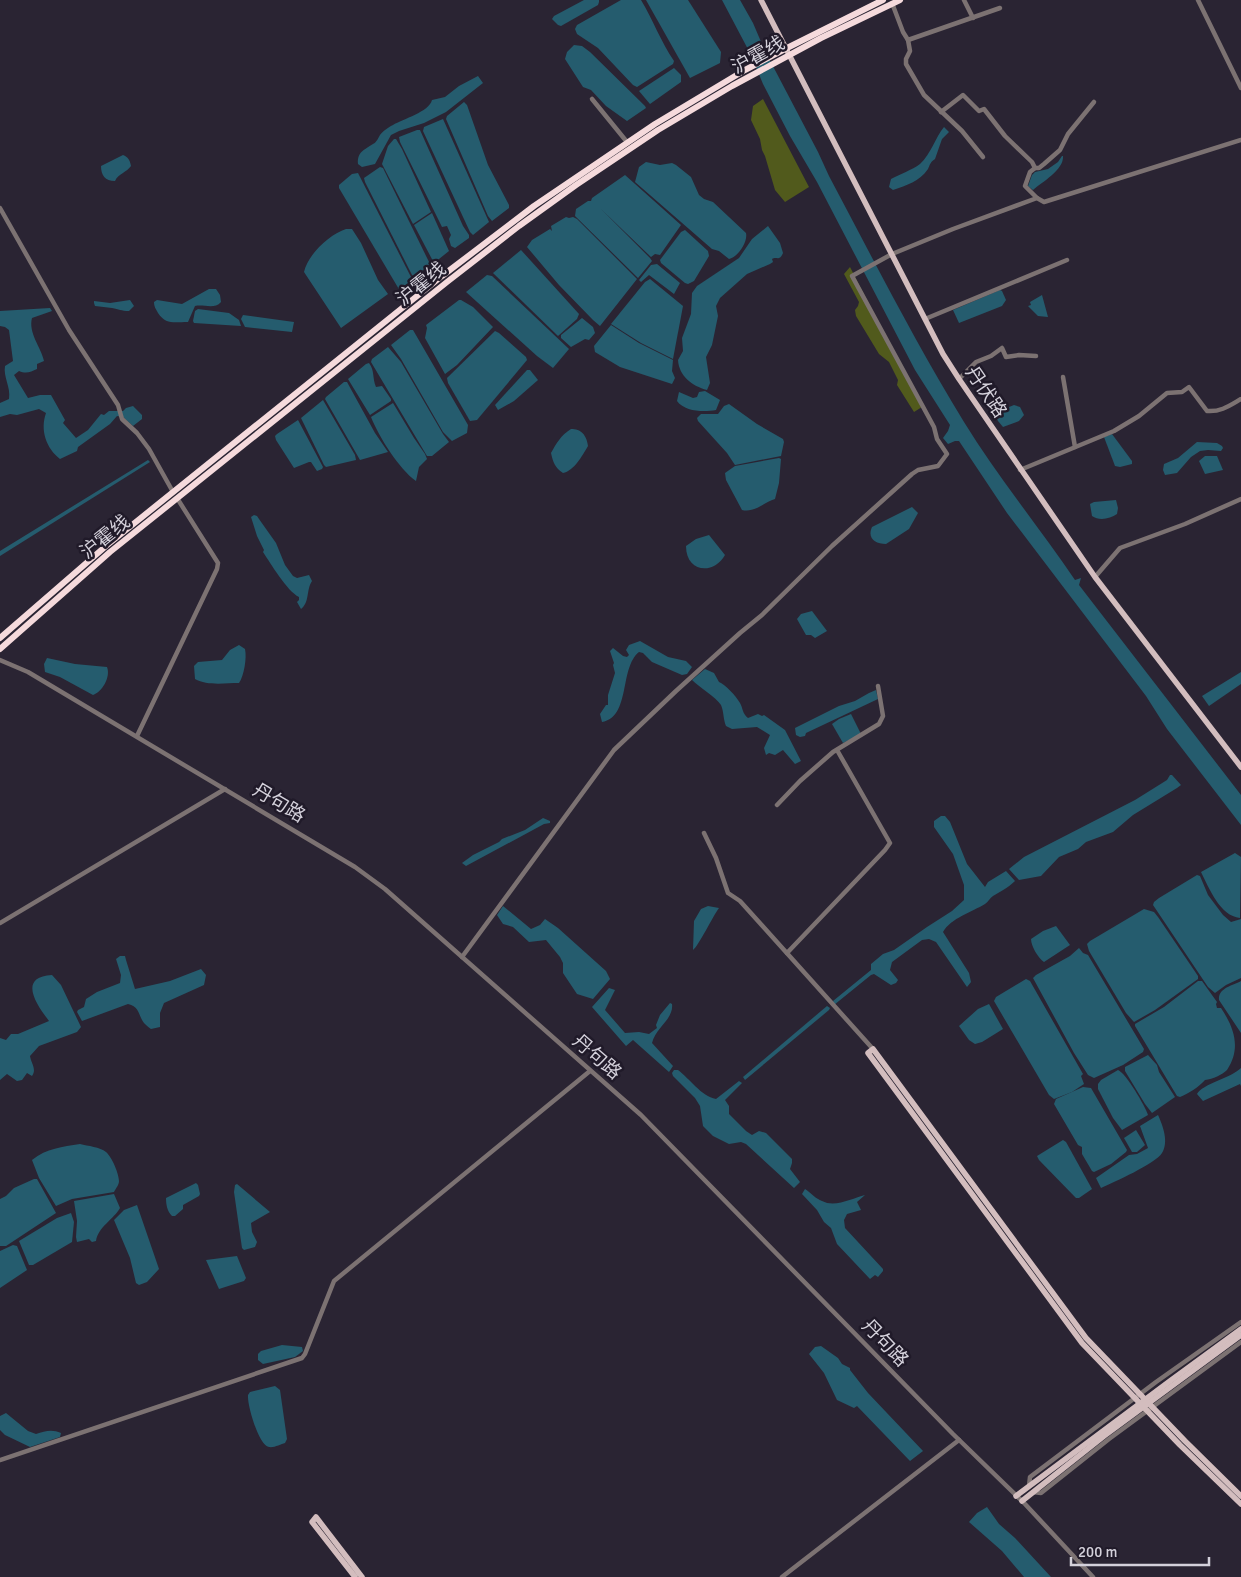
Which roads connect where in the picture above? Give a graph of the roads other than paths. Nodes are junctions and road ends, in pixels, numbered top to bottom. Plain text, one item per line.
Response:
1 (761, 0) edge
2 (883, 0) edge
3 (900, 0) edge
4 (964, 0) edge
5 (1198, 0) edge
6 (892, 2) edge
7 (1000, 8) dead end
8 (973, 18) junction
9 (908, 40) junction
10 (785, 49) junction
11 (788, 55) junction
12 (1241, 88) edge
13 (592, 99) dead end
14 (1094, 102) dead end
15 (941, 112) junction
16 (1241, 140) edge
17 (627, 142) junction
18 (982, 157) dead end
19 (1035, 168) junction
20 (1037, 198) junction
21 (0, 208) edge
22 (889, 256) junction
23 (1067, 260) dead end
24 (926, 319) junction
25 (1036, 356) dead end
26 (1063, 377) dead end
27 (959, 379) junction
28 (1241, 398) edge
29 (1075, 447) junction
30 (1020, 470) junction
31 (175, 495) junction
32 (1241, 500) edge
33 (1095, 577) junction
34 (0, 638) edge
35 (0, 649) edge
36 (0, 660) edge
37 (878, 686) dead end
38 (137, 736) junction
39 (837, 750) junction
40 (1241, 767) edge
41 (225, 789) junction
42 (777, 805) dead end
43 (704, 833) dead end
44 (0, 923) edge
45 (787, 953) junction
46 (462, 957) junction
47 (873, 1049) joint
48 (590, 1071) junction
49 (1241, 1322) edge
50 (1241, 1329) edge
51 (1241, 1334) edge
52 (1241, 1342) edge
53 (1137, 1396) junction
54 (1146, 1405) junction
55 (959, 1440) junction
56 (0, 1460) edge
57 (1031, 1489) junction
58 (1016, 1496) junction
59 (1241, 1496) edge
60 (1022, 1501) junction
61 (1241, 1504) edge
62 (355, 1577) edge
63 (362, 1577) edge
64 (782, 1577) edge
65 (1093, 1577) edge

1 - 10 main road, 丹伏路
2 - 10 highway, 沪霍线
3 - 6 highway, 沪霍线
4 - 8 street
5 - 12 street
6 - 9 street
6 - 11 highway, 沪霍线
7 - 8 street
8 - 9 street
9 - 15 street
10 - 11 main road, 丹伏路
10 - 17 highway, 沪霍线
11 - 22 main road, 丹伏路
11 - 31 highway, 沪霍线
13 - 17 street
14 - 19 street
15 - 18 street
15 - 19 street
16 - 20 street
17 - 31 highway, 沪霍线
19 - 20 street
20 - 22 street
21 - 31 street
22 - 24 main road, 丹伏路
22 - 46 street
23 - 24 street
24 - 27 main road, 丹伏路
25 - 27 street
26 - 29 street
27 - 30 main road, 丹伏路
28 - 29 street
29 - 30 street
30 - 33 main road, 丹伏路
31 - 34 highway, 沪霍线
31 - 35 highway, 沪霍线
31 - 38 street
32 - 33 street
33 - 40 main road, 丹伏路
36 - 38 street, 丹句路
37 - 39 street
38 - 41 street, 丹句路
39 - 42 street
39 - 45 street
41 - 44 street
41 - 46 street, 丹句路
43 - 45 street
45 - 47 street
46 - 48 street, 丹句路
47 - 53 main road
48 - 55 street, 丹句路
48 - 56 street
49 - 53 street
50 - 54 main road
51 - 54 main road
52 - 54 street
53 - 54 main road
53 - 57 street
54 - 57 main road
54 - 59 main road
54 - 61 main road
55 - 58 street, 丹句路
55 - 64 street
57 - 58 main road
57 - 60 main road
58 - 60 street, 丹句路
60 - 65 street, 丹句路
62 - 63 main road

